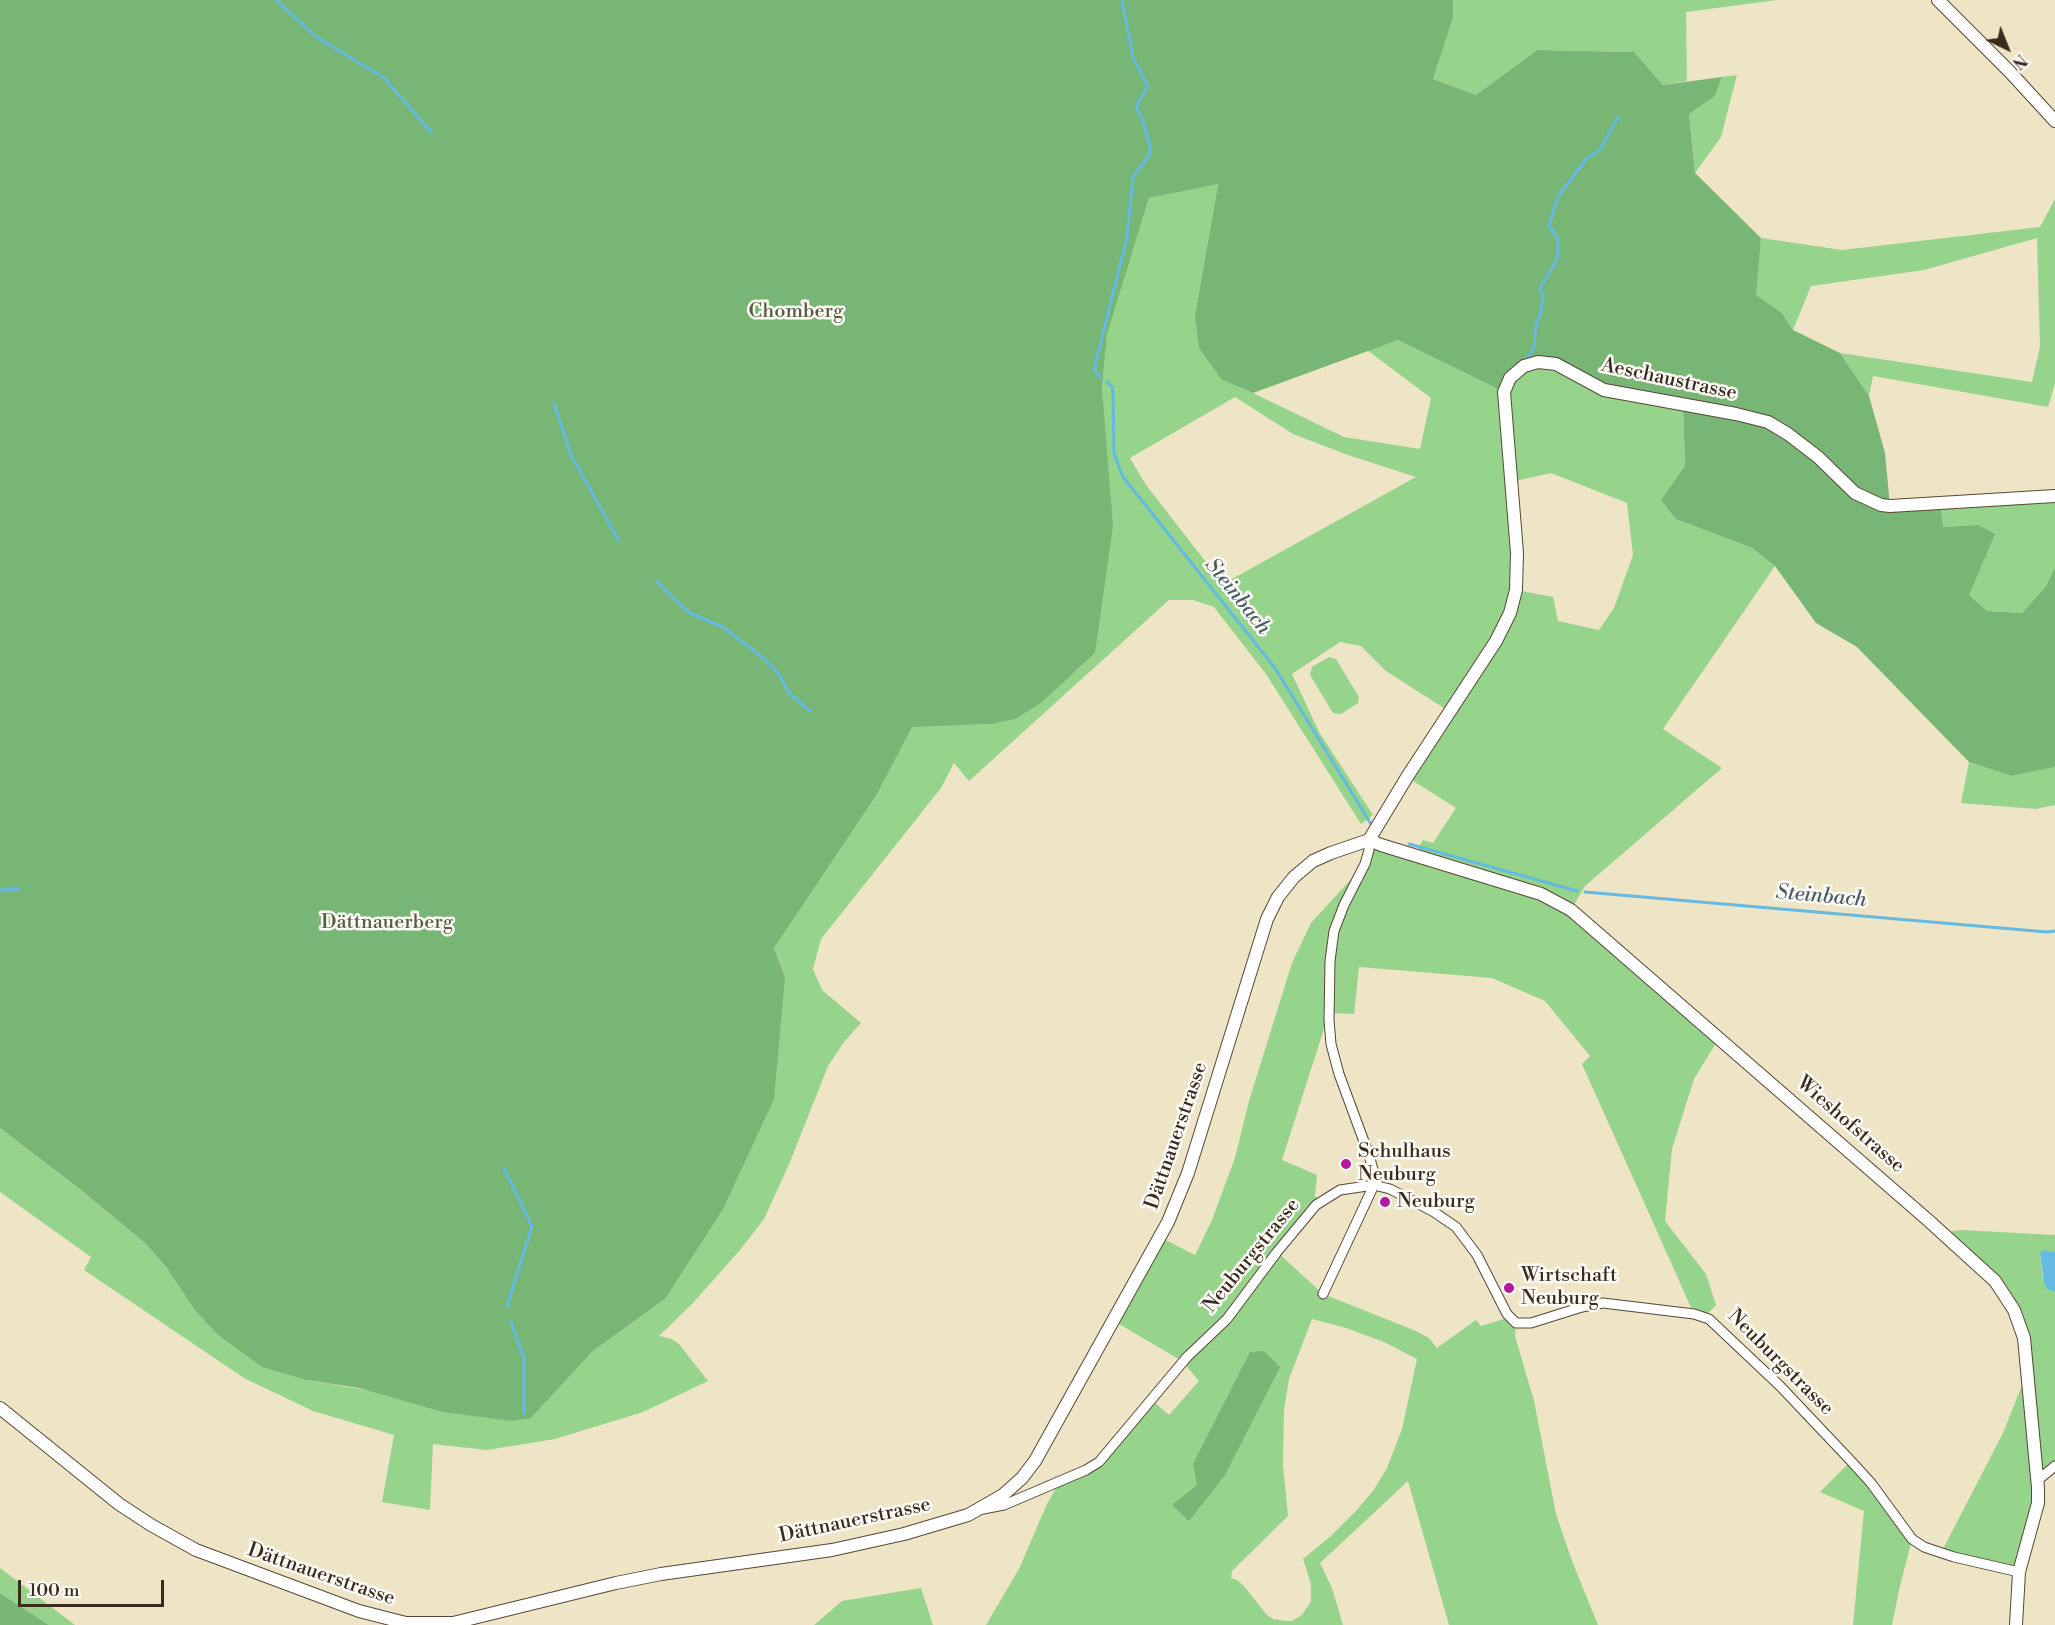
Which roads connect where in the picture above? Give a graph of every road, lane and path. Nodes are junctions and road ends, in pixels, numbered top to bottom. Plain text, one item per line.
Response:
1 (1938, 0) edge
2 (2055, 121) edge
3 (2055, 496) edge
4 (1369, 840) junction
5 (1374, 1185) junction
6 (1323, 1294) dead end
7 (0, 1408) edge
8 (2055, 1466) edge
9 (2038, 1480) junction
10 (981, 1509) junction
11 (2019, 1572) junction
12 (2016, 1625) edge

1 - 2 street
3 - 4 street, Aeschaustrasse
4 - 5 street
4 - 9 street, Wieshofstrasse
4 - 10 street, Dättnauerstrasse
5 - 6 street
5 - 10 street, Neuburgstrasse
5 - 11 street, Neuburgstrasse
7 - 10 street, Dättnauerstrasse
8 - 9 street
9 - 11 street, Wieshofstrasse
11 - 12 street, Wieshofstrasse

